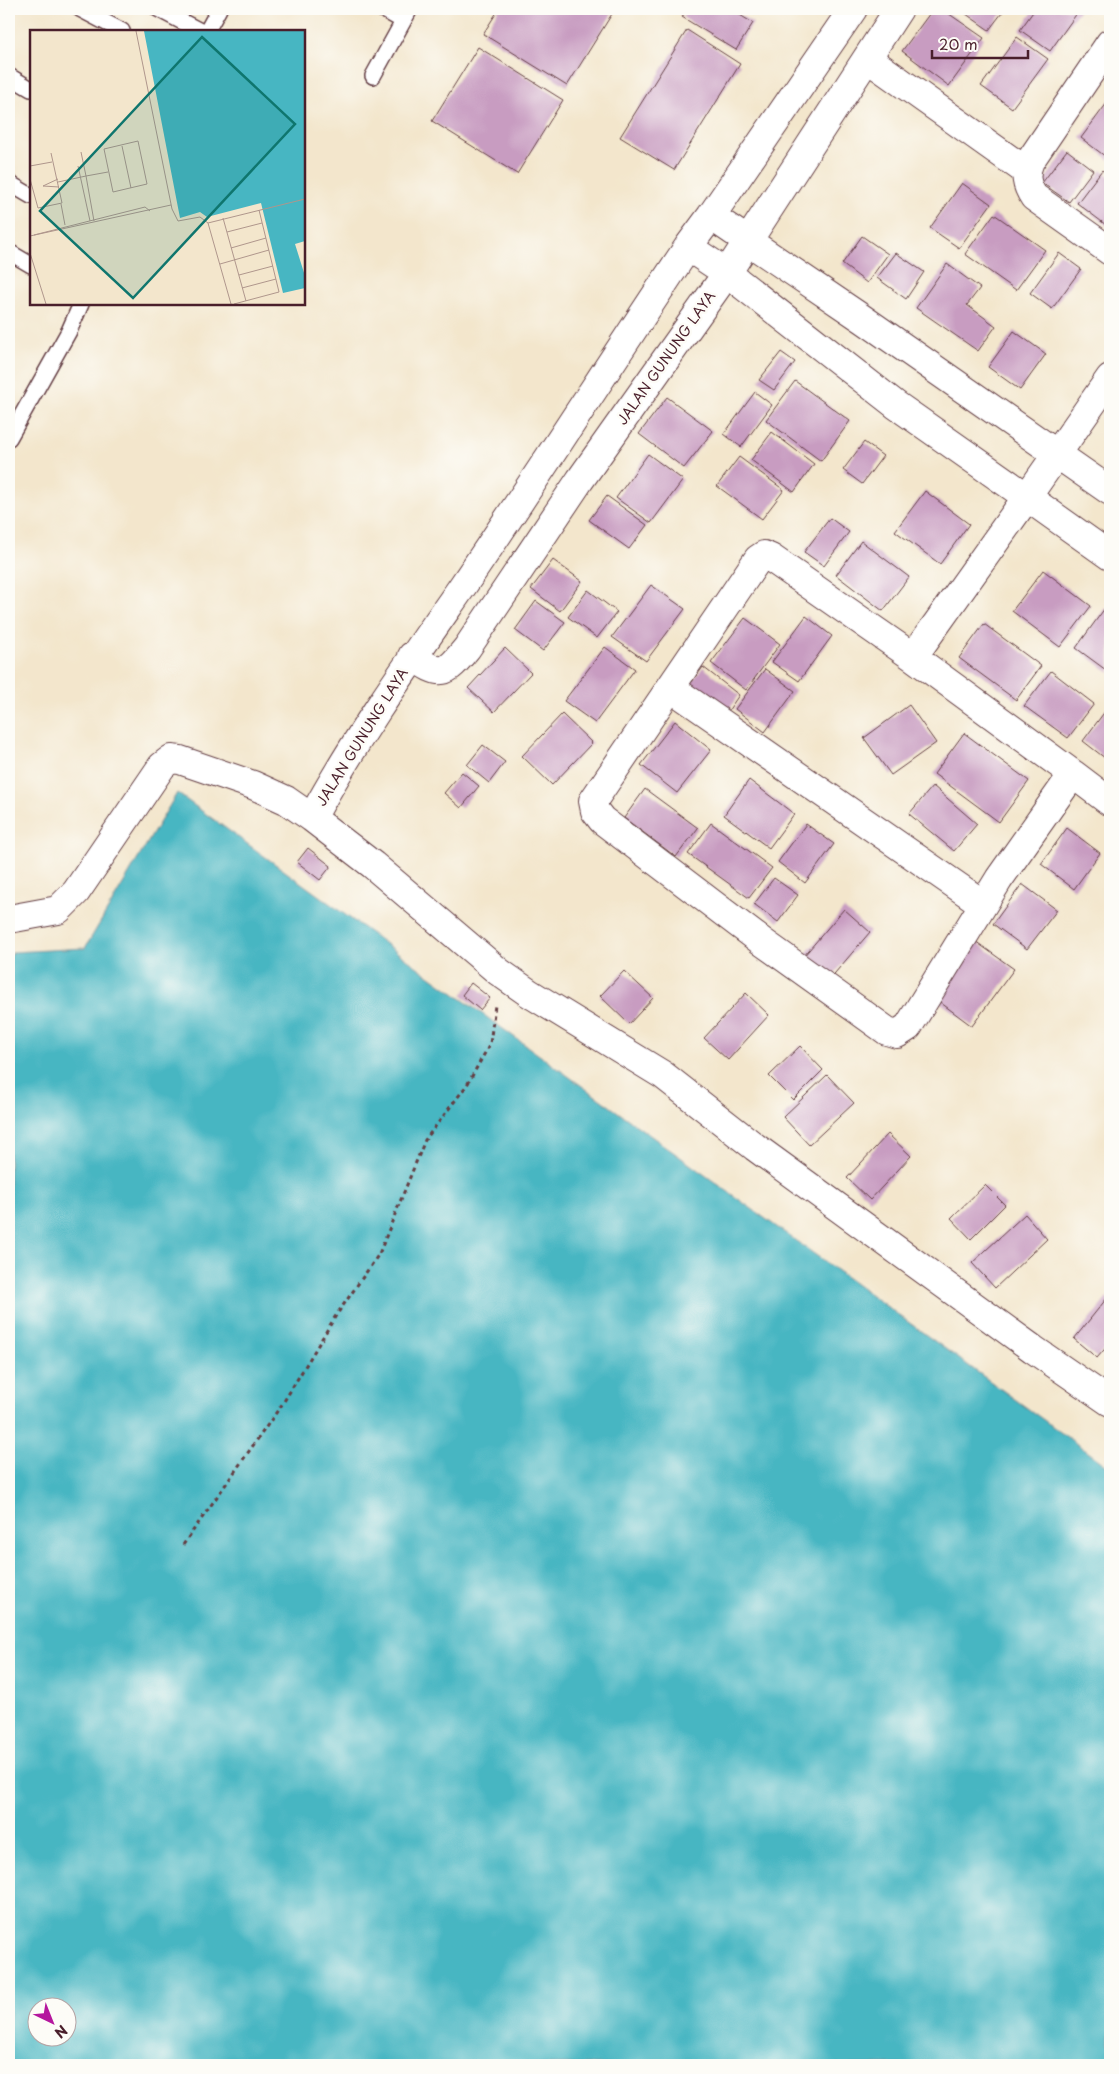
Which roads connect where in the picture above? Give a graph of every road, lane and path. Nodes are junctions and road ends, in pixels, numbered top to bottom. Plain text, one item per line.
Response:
1 (80, 9) edge
2 (158, 9) edge
3 (219, 9) edge
4 (382, 9) edge
5 (853, 9) edge
6 (899, 9) edge
7 (406, 15) edge
8 (120, 30) edge
9 (198, 30) edge
10 (208, 30) edge
11 (1110, 43) edge
12 (867, 58) junction
13 (9, 76) edge
14 (373, 76) dead end
15 (30, 88) edge
16 (1026, 171) junction
17 (9, 183) edge
18 (30, 195) edge
19 (729, 229) junction
20 (1110, 251) edge
21 (9, 252) edge
22 (708, 260) junction
23 (30, 264) edge
24 (81, 305) edge
25 (1110, 378) edge
26 (9, 438) edge
27 (1058, 453) junction
28 (1110, 491) edge
29 (1027, 497) junction
30 (1110, 556) edge
31 (913, 657) junction
32 (423, 663) junction
33 (671, 688) junction
34 (1073, 774) junction
35 (1110, 802) edge
36 (312, 818) junction
37 (984, 904) junction
38 (9, 920) edge
39 (500, 972) junction
40 (1110, 1402) edge
41 (183, 1545) dead end

1 - 8 lane
2 - 9 lane
3 - 10 lane
4 - 7 lane
5 - 19 street, JALAN GUNUNG LAYA
6 - 12 street, JALAN GUNUNG LAYA
7 - 14 lane
11 - 16 street
12 - 16 street
12 - 19 street, JALAN GUNUNG LAYA
13 - 15 lane
16 - 20 street
17 - 18 lane
19 - 22 street, JALAN GUNUNG LAYA
19 - 22 street, JALAN GUNUNG LAYA
19 - 27 street
21 - 23 lane
22 - 29 street
22 - 32 street, JALAN GUNUNG LAYA
22 - 32 street, JALAN GUNUNG LAYA
24 - 26 lane
25 - 27 street
27 - 28 street
27 - 29 street
29 - 30 street
29 - 31 street
31 - 33 street
31 - 34 street
32 - 36 street, JALAN GUNUNG LAYA
33 - 37 street
33 - 37 street
34 - 35 street
34 - 37 street
36 - 38 street
36 - 39 street
39 - 40 street
39 - 41 path

